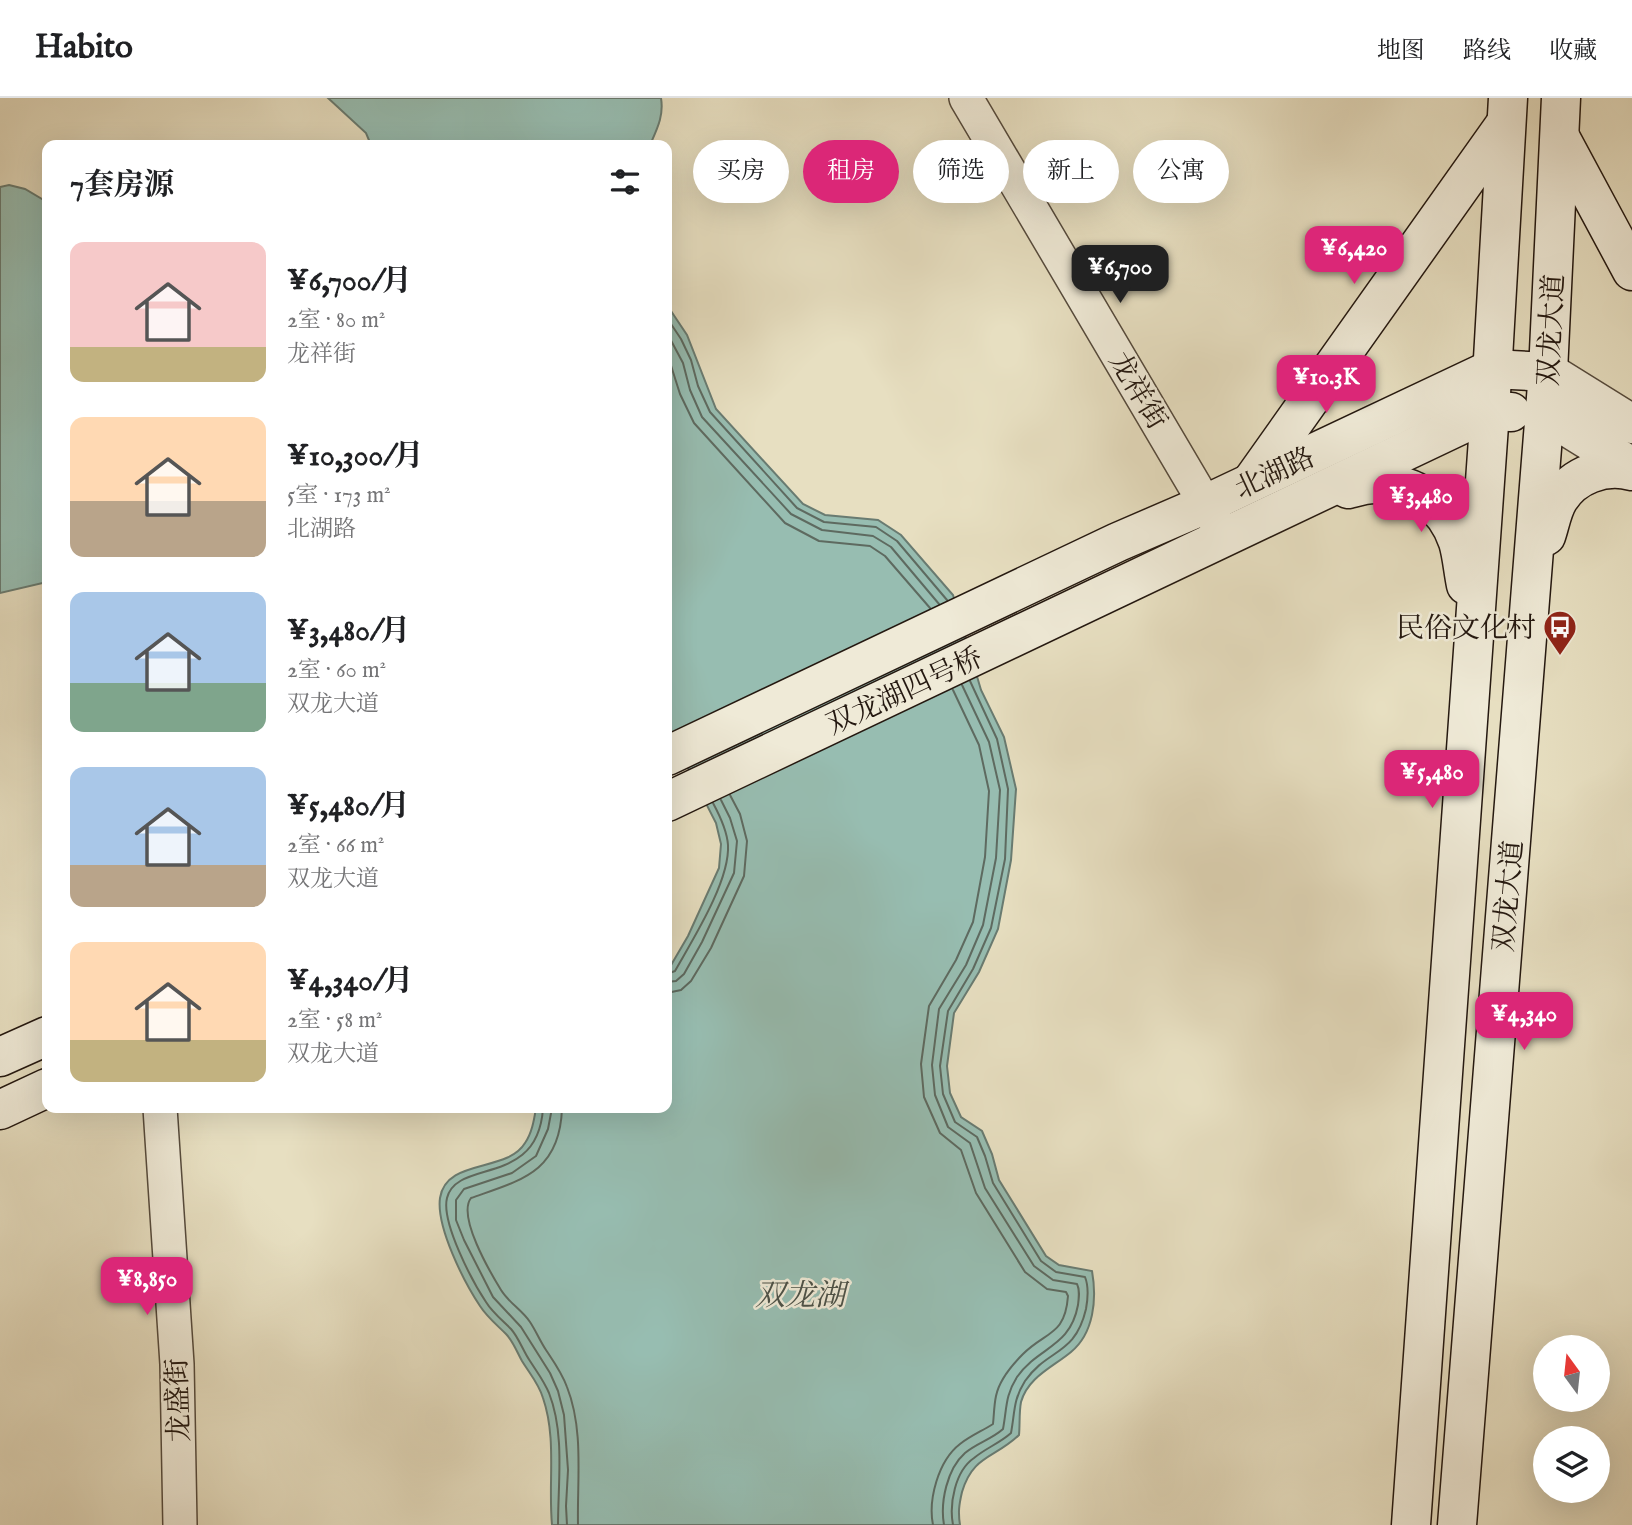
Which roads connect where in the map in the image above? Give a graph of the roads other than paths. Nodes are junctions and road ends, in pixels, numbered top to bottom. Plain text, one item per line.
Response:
1 (967, 98) edge
2 (1561, 98) edge
3 (1507, 110) edge
4 (1559, 135) junction
5 (1632, 271) edge
6 (1492, 369) junction
7 (1548, 372) junction
8 (1490, 411) junction
9 (1545, 413) junction
10 (1632, 424) edge
11 (1632, 469) edge
12 (1250, 484) junction
13 (1318, 494) junction
14 (1206, 504) junction
15 (1225, 539) junction
16 (1118, 542) joint
17 (1532, 575) junction
18 (1140, 579) joint
19 (1475, 629) junction
20 (672, 754) edge
21 (672, 800) edge
22 (42, 1038) edge
23 (0, 1058) edge
24 (42, 1090) edge
25 (0, 1110) edge
26 (160, 1113) edge
27 (180, 1525) edge
28 (1411, 1525) edge
29 (1457, 1525) edge

1 - 14 street, 龙祥街
2 - 4 main road, 双龙大道
3 - 6 main road, 双龙大道
3 - 12 main road
4 - 5 main road
4 - 7 main road, 双龙大道
6 - 7 main road, 北湖路
6 - 8 main road, 双龙大道
6 - 12 main road, 北湖路
7 - 9 main road, 双龙大道
7 - 10 main road
8 - 9 main road, 北湖路
8 - 13 main road, 北湖路
8 - 19 main road, 双龙大道
9 - 11 main road
9 - 17 main road, 双龙大道
11 - 17 main road
12 - 14 main road, 北湖路
13 - 15 main road, 北湖路
13 - 19 main road
14 - 15 street, 龙祥街
14 - 16 main road, 北湖路
15 - 18 main road, 北湖路
16 - 20 main road, 双龙湖四号桥
17 - 29 main road, 双龙大道
18 - 21 main road, 双龙湖四号桥
19 - 28 main road, 双龙大道
22 - 23 main road
24 - 25 main road
26 - 27 street, 龙盛街

